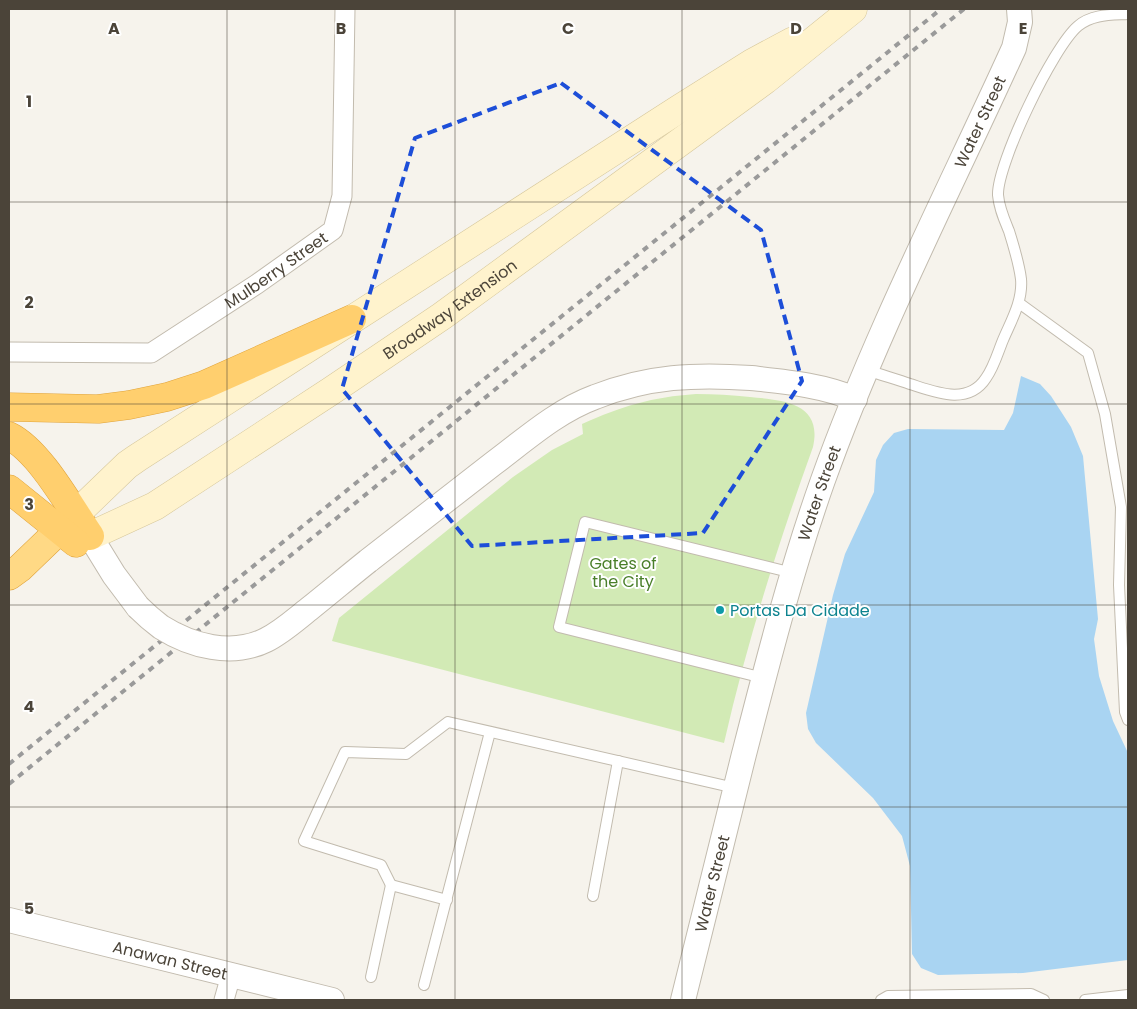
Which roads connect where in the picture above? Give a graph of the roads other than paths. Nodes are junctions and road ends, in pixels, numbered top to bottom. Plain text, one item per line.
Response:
1 (344, 9) edge
2 (853, 9) edge
3 (1019, 9) edge
4 (1128, 14) edge
5 (1019, 303) junction
6 (352, 318) junction
7 (9, 352) edge
8 (867, 370) junction
9 (855, 399) junction
10 (9, 407) edge
11 (9, 436) edge
12 (9, 489) edge
13 (75, 531) junction
14 (14, 572) edge
15 (793, 573) junction
16 (763, 678) junction
17 (1128, 720) edge
18 (490, 732) junction
19 (618, 761) junction
20 (735, 788) junction
21 (391, 886) junction
22 (593, 896) dead end
23 (446, 900) junction
24 (9, 920) edge
25 (231, 975) junction
26 (371, 977) dead end
27 (424, 985) dead end
28 (1128, 994) edge
29 (224, 1000) edge
30 (332, 1000) edge
31 (683, 1000) edge
32 (881, 1000) edge
33 (1044, 1000) edge
34 (1086, 1000) edge

1 - 7 street, Mulberry Street
2 - 6 main road, Broadway Extension
2 - 13 main road, Broadway Extension
3 - 8 street, Water Street
4 - 5 lane
5 - 8 lane
5 - 17 lane
6 - 10 highway
6 - 13 main road, Broadway Extension
8 - 9 street, Water Street
9 - 13 street, bridge
9 - 15 street, Water Street
11 - 13 highway
12 - 13 highway
13 - 14 highway, Broadway Extension
15 - 16 street, Water Street
15 - 16 lane
16 - 20 street, Water Street
18 - 19 lane
18 - 21 lane
18 - 23 lane
19 - 20 lane
19 - 22 lane
20 - 31 street, Water Street
21 - 23 lane
21 - 26 lane
23 - 27 lane
24 - 25 street, Anawan Street
25 - 29 street
25 - 30 street, Anawan Street
28 - 34 lane
32 - 33 lane

